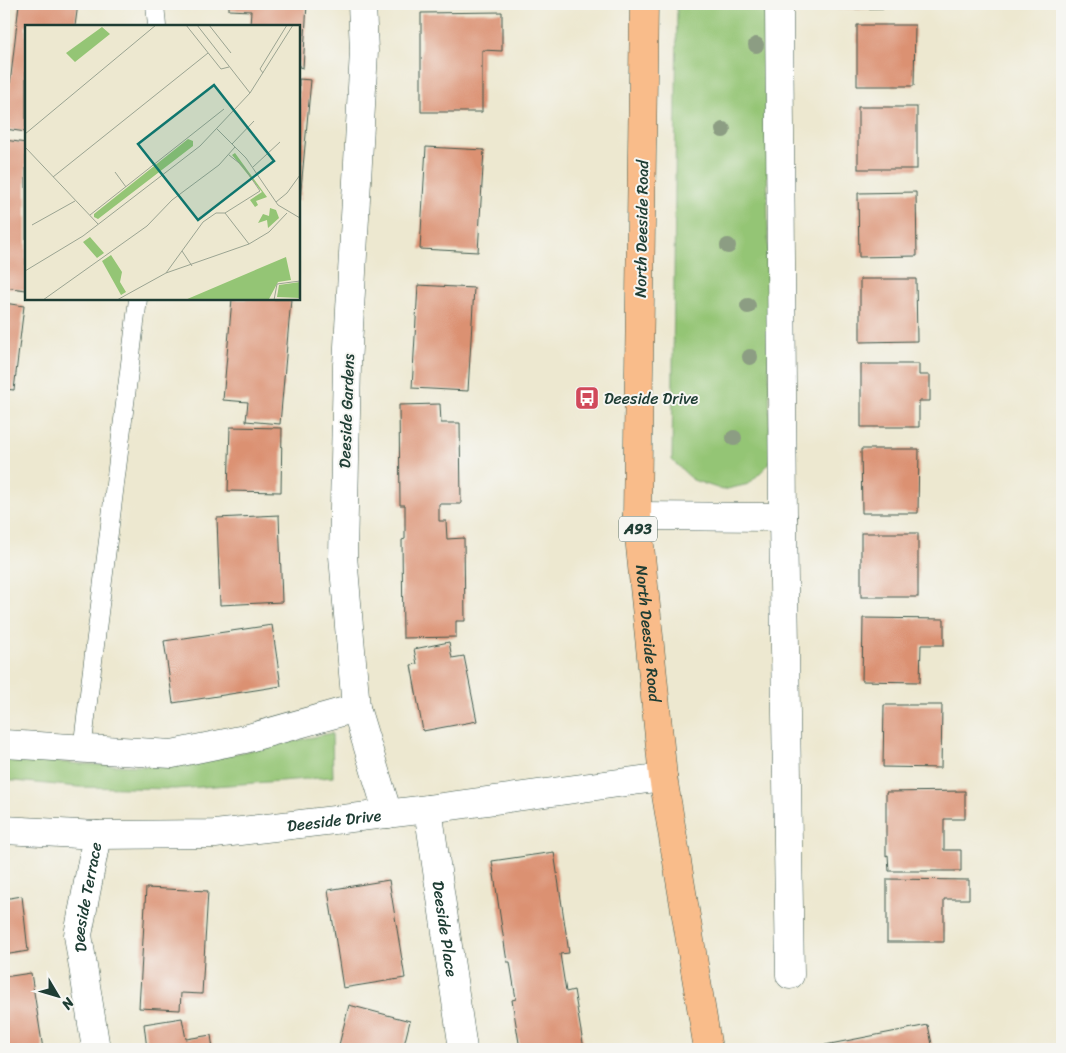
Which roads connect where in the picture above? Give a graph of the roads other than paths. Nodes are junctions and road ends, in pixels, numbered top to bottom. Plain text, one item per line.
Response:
1 (155, 4) edge
2 (362, 4) edge
3 (644, 4) edge
4 (779, 4) edge
5 (157, 25) edge
6 (138, 300) edge
7 (637, 516) junction
8 (783, 517) junction
9 (356, 708) junction
10 (4, 744) edge
11 (82, 750) junction
12 (663, 777) junction
13 (428, 809) junction
14 (388, 814) junction
15 (4, 830) edge
16 (97, 835) junction
17 (790, 975) dead end
18 (96, 1049) edge
19 (463, 1049) edge
20 (708, 1049) edge

1 - 5 lane
2 - 9 street, Deeside Gardens
3 - 7 main road, North Deeside Road / A93
4 - 8 street
6 - 11 lane
7 - 8 street
7 - 12 main road, North Deeside Road / A93
8 - 17 street
9 - 11 street
9 - 14 street, Deeside Gardens
10 - 11 street
12 - 13 street, Deeside Drive
12 - 20 main road, North Deeside Road / A93
13 - 14 street, Deeside Drive
13 - 19 street, Deeside Place
14 - 16 street, Deeside Drive
15 - 16 street, Deeside Drive
16 - 18 street, Deeside Terrace

